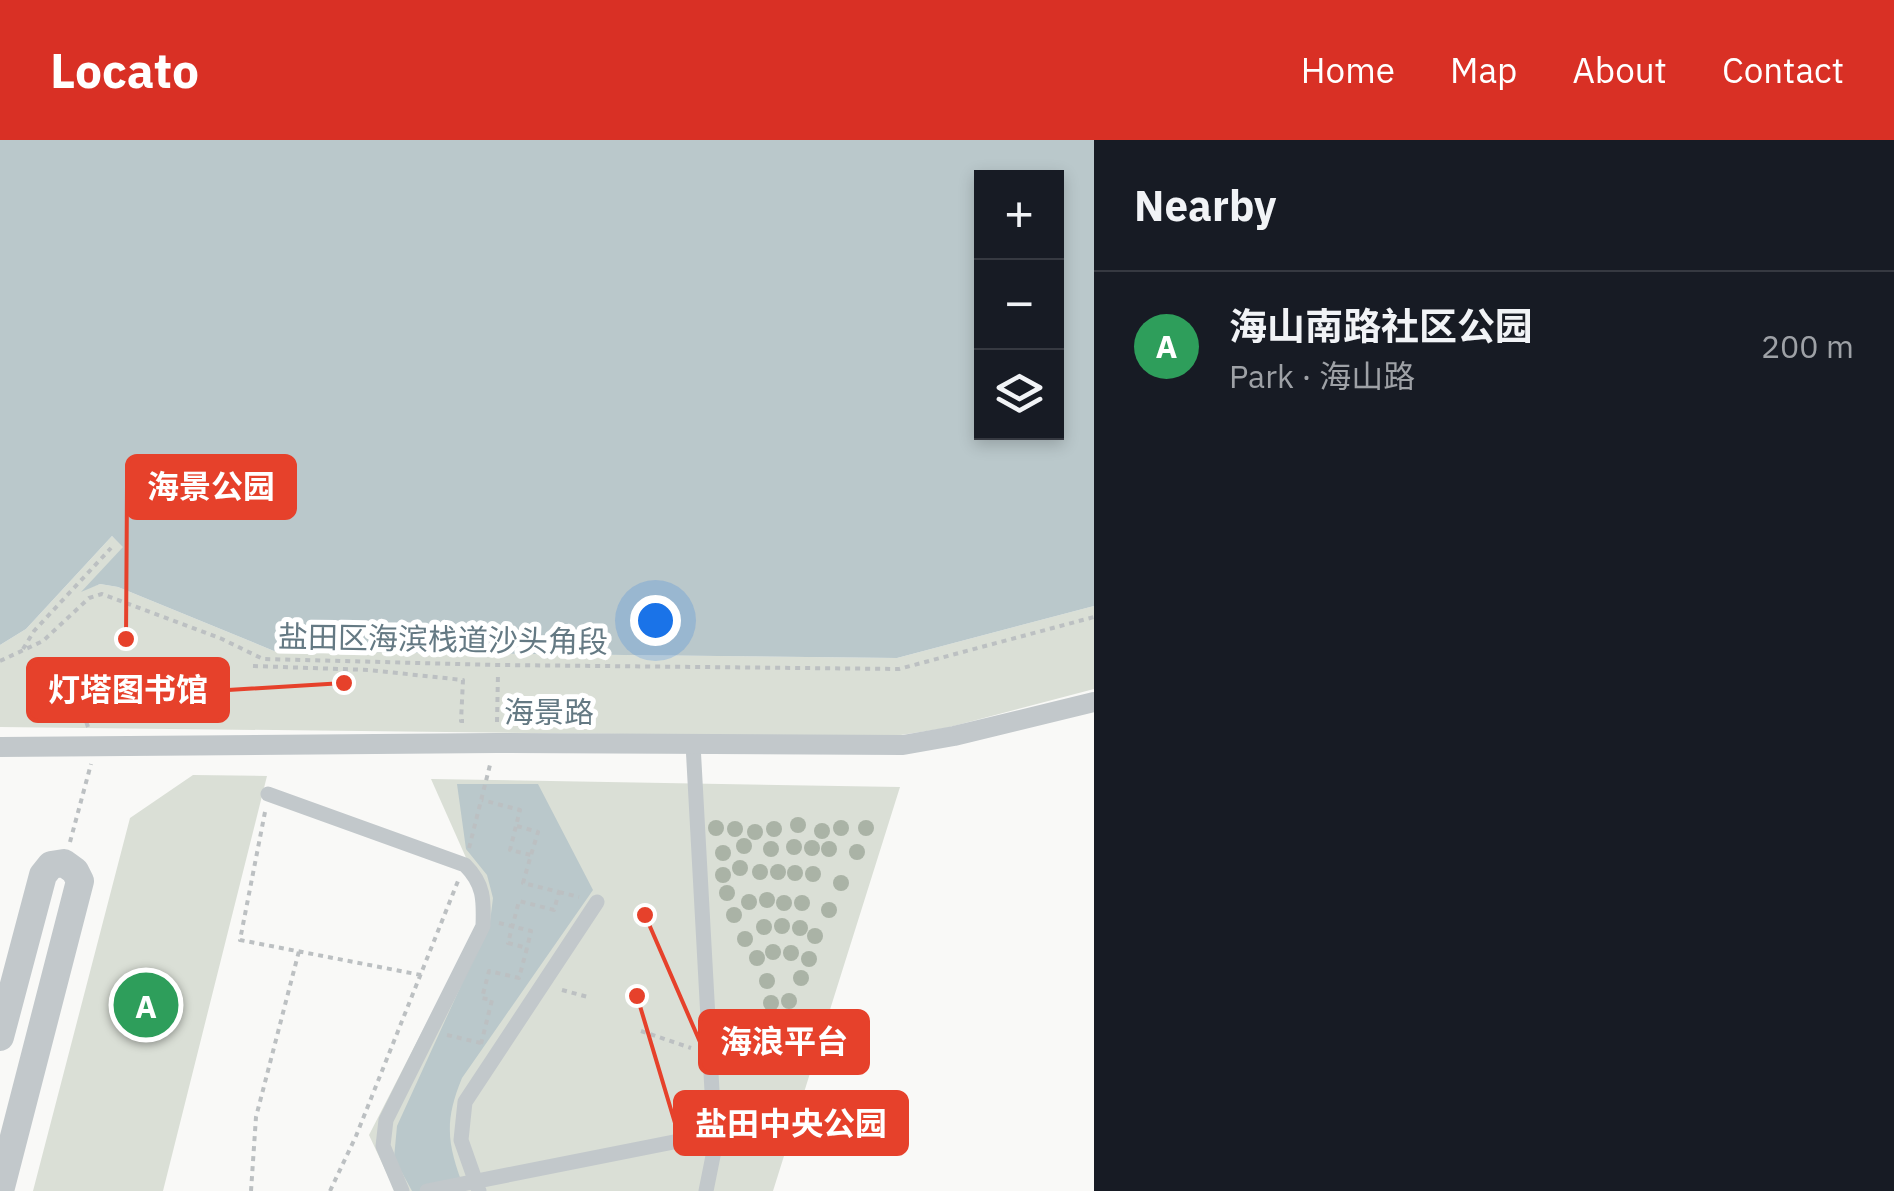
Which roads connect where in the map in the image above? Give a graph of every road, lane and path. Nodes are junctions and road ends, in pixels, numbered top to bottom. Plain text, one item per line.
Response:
1 (111, 548) dead end
2 (1094, 617) edge
3 (21, 654) junction
4 (0, 660) edge
5 (253, 666) dead end
6 (104, 670) dead end
7 (498, 673) dead end
8 (1094, 702) edge
9 (498, 714) dead end
10 (479, 722) dead end
11 (694, 744) junction
12 (0, 746) edge
13 (96, 748) junction
14 (487, 776) dead end
15 (268, 794) joint
16 (482, 800) junction
17 (516, 826) junction
18 (531, 855) junction
19 (64, 863) junction
20 (464, 865) junction
21 (597, 902) dead end
22 (484, 918) junction
23 (512, 926) junction
24 (527, 948) junction
25 (299, 951) junction
26 (421, 975) junction
27 (542, 985) junction
28 (588, 997) dead end
29 (432, 1031) junction
30 (642, 1031) dead end
31 (0, 1037) edge
32 (710, 1054) junction
33 (714, 1134) junction
34 (475, 1185) edge
35 (0, 1191) edge
36 (251, 1191) edge
37 (330, 1191) edge
38 (402, 1191) edge
39 (427, 1191) edge
40 (706, 1191) edge

1 - 3 path
2 - 3 path, 盐田区海滨栈道沙头角段
3 - 4 path, 盐田区海滨栈道沙头角段
5 - 10 path
6 - 13 path
7 - 9 path
8 - 11 street, 海景路
11 - 13 street, 海景路
11 - 32 street
12 - 13 street, 海景路
13 - 19 path
14 - 16 path
15 - 20 street
15 - 25 path
16 - 17 path
16 - 20 path
17 - 18 path
17 - 18 path
18 - 23 path
19 - 31 street
19 - 35 street
20 - 22 street
20 - 26 path
21 - 27 street
22 - 23 path
22 - 29 street
23 - 24 path
23 - 24 path
24 - 29 path
25 - 26 path
25 - 36 path
26 - 37 path
27 - 28 path
27 - 34 street
29 - 38 street
30 - 32 path
32 - 33 street
33 - 34 street
33 - 40 street
34 - 39 street

